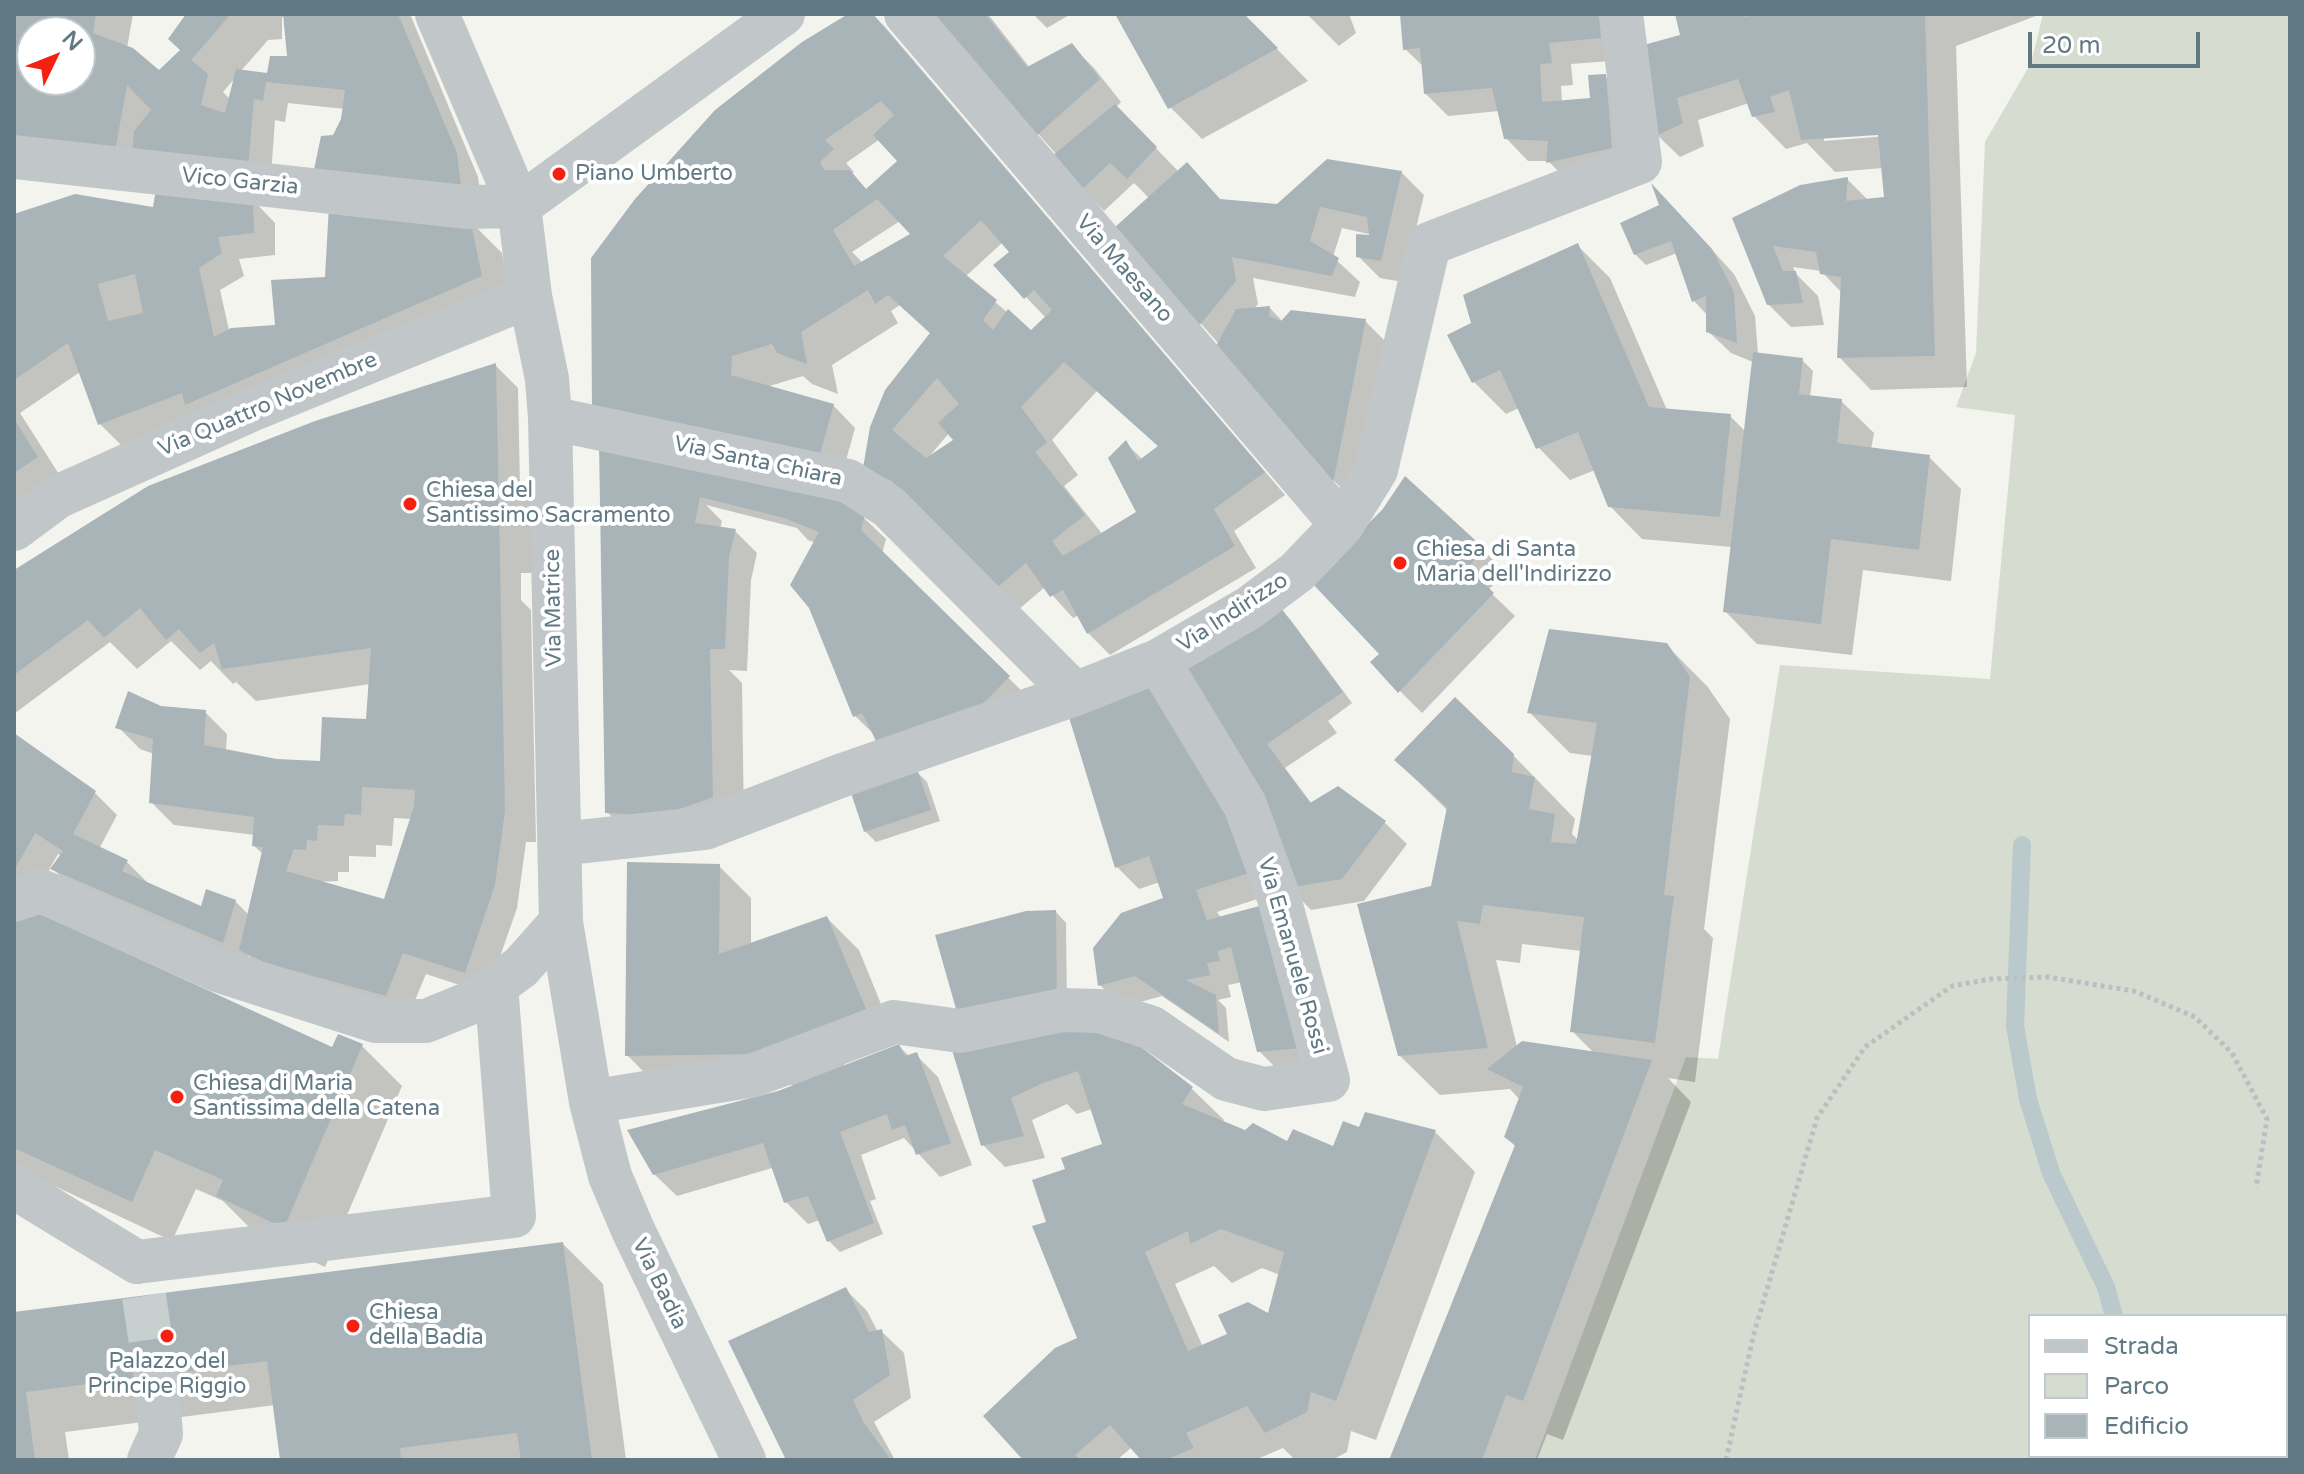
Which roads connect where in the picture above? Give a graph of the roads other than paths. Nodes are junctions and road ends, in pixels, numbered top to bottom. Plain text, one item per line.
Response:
1 (437, 14) edge
2 (783, 14) edge
3 (906, 14) edge
4 (1621, 14) edge
5 (14, 157) edge
6 (519, 206) junction
7 (530, 296) junction
8 (550, 418) junction
9 (1342, 525) junction
10 (14, 529) edge
11 (1158, 661) junction
12 (1075, 694) junction
13 (560, 844) junction
14 (14, 900) edge
15 (561, 922) junction
16 (496, 985) junction
17 (591, 1102) junction
18 (14, 1187) edge
19 (156, 1376) tunnel mouth
20 (149, 1460) edge
21 (744, 1460) edge

1 - 6 street, Via Matrice
2 - 6 street
3 - 9 street, Via Maesano
4 - 9 street, Via Indirizzo
5 - 6 street, Vico Garzia
6 - 7 street, Via Matrice
7 - 8 street, Via Matrice
7 - 10 street, Via Quattro Novembre
8 - 12 street, Via Santa Chiara
8 - 13 street, Via Matrice
9 - 11 street, Via Indirizzo
11 - 12 street, Via Indirizzo
11 - 17 street, Via Emanuele Rossi
12 - 13 street, Via Indirizzo
13 - 15 street, Via Matrice
14 - 16 street
15 - 16 street
15 - 17 street, Via Matrice
16 - 18 street
17 - 21 street, Via Badia
19 - 20 street

